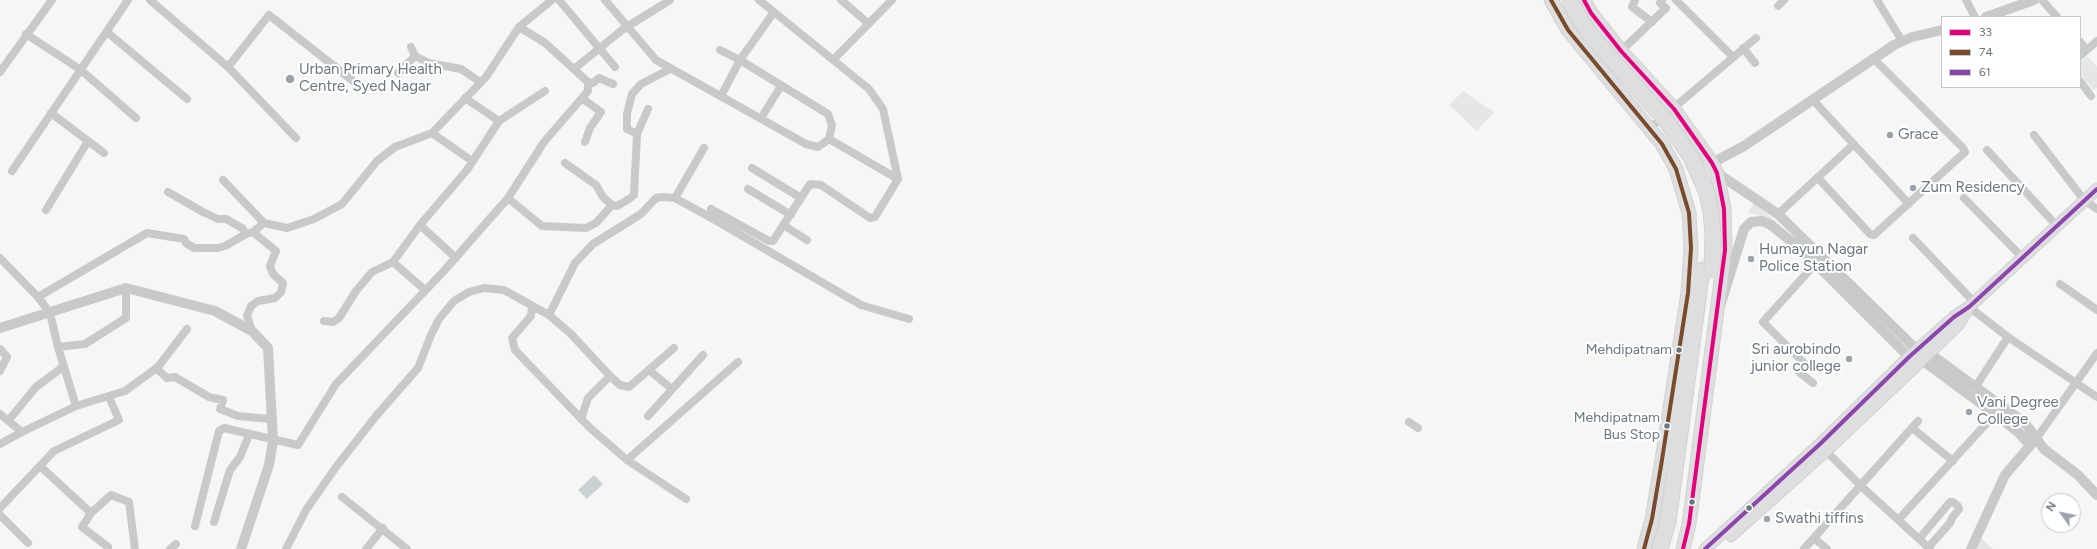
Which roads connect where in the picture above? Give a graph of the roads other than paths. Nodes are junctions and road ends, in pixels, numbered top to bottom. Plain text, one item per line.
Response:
1 (52, 0) edge
2 (128, 0) edge
3 (150, 0) edge
4 (552, 0) edge
5 (559, 0) edge
6 (605, 0) edge
7 (670, 0) edge
8 (759, 0) edge
9 (841, 0) edge
10 (892, 0) edge
11 (1551, 0) edge
12 (1559, 0) edge
13 (1569, 0) edge
14 (1584, 0) edge
15 (1635, 0) edge
16 (1662, 0) edge
17 (1676, 0) edge
18 (1877, 0) edge
19 (1966, 0) edge
20 (2034, 0) edge
21 (2042, 0) edge
22 (660, 3) edge
23 (2017, 3) edge
24 (774, 12) junction
25 (1974, 16) edge
26 (1988, 16) edge
27 (2056, 16) edge
28 (1652, 22) junction
29 (870, 24) junction
30 (519, 27) junction
31 (627, 27) junction
32 (1941, 30) edge
33 (106, 32) junction
34 (26, 34) junction
35 (1756, 38) dead end
36 (1902, 41) junction
37 (2097, 41) edge
38 (2081, 43) edge
39 (411, 47) dead end
40 (599, 48) junction
41 (1743, 48) junction
42 (720, 50) dead end
43 (2087, 50) junction
44 (1621, 51) junction
45 (2081, 55) edge
46 (415, 56) junction
47 (1733, 57) junction
48 (1873, 58) junction
49 (740, 60) junction
50 (833, 60) junction
51 (1755, 63) dead end
52 (667, 66) junction
53 (228, 67) junction
54 (615, 67) dead end
55 (574, 69) junction
56 (81, 70) junction
57 (0, 72) edge
58 (398, 73) dead end
59 (480, 82) junction
60 (588, 82) junction
61 (2081, 82) edge
62 (357, 84) dead end
63 (613, 84) dead end
64 (781, 86) junction
65 (545, 91) dead end
66 (721, 96) junction
67 (2092, 96) dead end
68 (465, 98) junction
69 (1664, 98) junction
70 (187, 99) dead end
71 (583, 99) junction
72 (1812, 99) junction
73 (648, 109) dead end
74 (1674, 109) junction
75 (51, 113) junction
76 (136, 118) dead end
77 (761, 118) junction
78 (1641, 118) junction
79 (499, 121) junction
80 (1650, 128) junction
81 (432, 133) junction
82 (637, 134) junction
83 (2034, 135) dead end
84 (296, 138) dead end
85 (829, 139) junction
86 (88, 141) junction
87 (585, 142) dead end
88 (1854, 144) junction
89 (704, 148) dead end
90 (1987, 150) dead end
91 (104, 153) dead end
92 (472, 161) junction
93 (565, 163) dead end
94 (752, 168) dead end
95 (1714, 168) junction
96 (12, 171) dead end
97 (1818, 178) junction
98 (898, 179) junction
99 (224, 180) dead end
100 (748, 189) dead end
101 (2097, 189) edge
102 (168, 192) dead end
103 (508, 198) junction
104 (675, 198) junction
105 (801, 198) junction
106 (1964, 198) dead end
107 (2084, 200) junction
108 (1909, 204) junction
109 (614, 205) junction
110 (711, 209) dead end
111 (2097, 209) edge
112 (46, 210) dead end
113 (1778, 214) junction
114 (791, 215) junction
115 (264, 223) junction
116 (420, 225) junction
117 (785, 226) junction
118 (2057, 226) junction
119 (250, 233) junction
120 (1913, 238) dead end
121 (807, 240) dead end
122 (0, 258) edge
123 (456, 258) junction
124 (2023, 258) junction
125 (393, 262) junction
126 (1816, 263) junction
127 (2060, 284) dead end
128 (126, 288) junction
129 (426, 290) junction
130 (38, 297) junction
131 (1972, 304) junction
132 (532, 307) junction
133 (2097, 310) edge
134 (1716, 312) junction
135 (50, 313) junction
136 (549, 315) junction
137 (909, 319) dead end
138 (324, 321) dead end
139 (0, 328) edge
140 (187, 329) dead end
141 (252, 331) junction
142 (2008, 337) junction
143 (58, 347) junction
144 (674, 348) dead end
145 (0, 349) edge
146 (1913, 353) junction
147 (2097, 353) edge
148 (702, 355) dead end
149 (1926, 357) junction
150 (738, 362) dead end
151 (64, 366) junction
152 (156, 368) junction
153 (0, 370) edge
154 (649, 370) junction
155 (610, 376) junction
156 (1813, 383) dead end
157 (2076, 384) junction
158 (1976, 386) junction
159 (672, 389) junction
160 (109, 397) junction
161 (2097, 397) edge
162 (76, 406) junction
163 (0, 414) edge
164 (1995, 414) junction
165 (648, 416) dead end
166 (581, 419) junction
167 (270, 420) junction
168 (8, 421) junction
169 (1918, 421) dead end
170 (1409, 422) dead end
171 (1418, 428) dead end
172 (1912, 428) junction
173 (22, 432) junction
174 (249, 435) junction
175 (273, 441) junction
176 (2033, 442) junction
177 (0, 444) edge
178 (1823, 448) junction
179 (627, 460) junction
180 (1953, 461) junction
181 (40, 466) junction
182 (1861, 486) junction
183 (2097, 495) edge
184 (342, 497) dead end
185 (686, 499) dead end
186 (0, 508) edge
187 (91, 513) junction
188 (0, 515) edge
189 (1899, 520) junction
190 (214, 522) dead end
191 (195, 526) dead end
192 (382, 528) junction
193 (1814, 538) junction
194 (1919, 539) junction
195 (28, 543) dead end
196 (108, 547) dead end
197 (1929, 548) edge
198 (135, 549) edge
199 (241, 549) edge
200 (286, 549) edge
201 (366, 549) edge
202 (407, 549) edge
203 (1644, 549) edge
204 (1660, 549) edge
205 (1670, 549) edge
206 (1683, 549) edge
207 (1705, 549) edge
208 (1716, 549) edge
209 (1804, 549) edge
210 (1827, 549) edge
211 (1970, 549) edge

1 - 34 street
2 - 33 street
3 - 53 street
4 - 30 street
5 - 40 street
6 - 31 street
7 - 22 street
8 - 24 street
9 - 29 street
10 - 29 street
11 - 78 highway
12 - 204 highway
13 - 205 highway, bridge
14 - 44 highway
15 - 28 street
16 - 28 street
17 - 47 street
18 - 36 street
19 - 25 street
20 - 23 street
21 - 27 street
22 - 31 street
23 - 26 street
24 - 49 street
24 - 50 street
28 - 44 street
29 - 50 street
30 - 55 street
30 - 59 street
31 - 40 street
31 - 52 street
32 - 36 street
33 - 56 street
33 - 70 street
34 - 56 street
34 - 57 street
35 - 41 street
36 - 48 street
37 - 43 street
38 - 43 street
39 - 46 street
40 - 54 street
40 - 55 street
41 - 47 street
41 - 51 street
42 - 49 street
43 - 45 street
44 - 69 highway
46 - 58 street
46 - 59 street
47 - 74 street
48 - 72 street
48 - 108 street
49 - 64 street
49 - 66 street
50 - 98 street
52 - 66 street
52 - 82 street
53 - 62 street
53 - 84 street
55 - 60 street
56 - 75 street
56 - 76 street
59 - 68 street
60 - 63 street
60 - 71 street
61 - 67 street
64 - 77 street
64 - 85 street
65 - 79 street
66 - 77 street
68 - 79 street
68 - 81 street
69 - 74 highway
69 - 78 highway
71 - 87 street
71 - 103 street
72 - 88 street
72 - 95 street
73 - 82 street
74 - 80 street
74 - 95 highway
75 - 86 street
75 - 96 street
77 - 85 street
78 - 80 highway
79 - 92 street
80 - 203 highway
81 - 92 street
81 - 115 street
82 - 109 street
83 - 107 street
85 - 98 street
86 - 91 street
86 - 112 street
88 - 97 street
88 - 108 street
89 - 104 street
90 - 118 street
92 - 116 street
93 - 109 street
94 - 105 street
95 - 113 street
95 - 134 highway
97 - 108 street
97 - 113 street
98 - 105 street
99 - 115 street
100 - 114 street
101 - 107 main road
102 - 119 street
103 - 109 street
103 - 123 street
104 - 136 street
104 - 137 street
105 - 114 street
106 - 124 street
107 - 111 street
107 - 118 main road
110 - 117 street
113 - 146 street
114 - 117 street
115 - 119 street
116 - 123 street
116 - 125 street
117 - 121 street
118 - 124 main road
119 - 130 street
119 - 141 street
120 - 131 street
122 - 130 street
123 - 129 street
124 - 131 main road
125 - 129 street
125 - 138 street
126 - 134 street
126 - 146 street
126 - 156 street
127 - 133 street
128 - 135 street
128 - 141 street
128 - 143 street
129 - 175 street
130 - 135 street
131 - 142 street
131 - 146 main road
131 - 149 main road
132 - 136 street
132 - 166 street
132 - 200 street
134 - 206 highway
135 - 139 street
135 - 143 street
136 - 155 street
140 - 152 street
141 - 167 street
142 - 157 street
142 - 158 street
143 - 151 street
144 - 154 street
145 - 153 street
146 - 149 street
146 - 178 main road
147 - 157 street
148 - 159 street
149 - 158 street
149 - 164 street
149 - 178 main road
150 - 179 street
151 - 162 street
151 - 168 street
152 - 160 street
152 - 167 street
154 - 155 street
154 - 159 street
155 - 166 street
157 - 161 street
157 - 176 street
158 - 176 street
159 - 165 street
160 - 162 street
160 - 181 street
162 - 173 street
163 - 168 street
164 - 176 street
164 - 180 street
166 - 179 street
167 - 175 street
168 - 173 street
169 - 172 street
170 - 171 street
172 - 180 street
172 - 182 street
173 - 177 street
174 - 175 street
174 - 190 street
174 - 191 street
175 - 199 street
176 - 183 street
176 - 211 street
178 - 182 street
178 - 207 main road
178 - 208 main road
179 - 185 street
180 - 189 street
181 - 186 street
181 - 187 street
182 - 189 street
182 - 193 street
184 - 192 street
187 - 196 street
187 - 198 street
188 - 195 street
189 - 194 street
192 - 201 street
192 - 202 street
193 - 209 street
193 - 210 street
194 - 197 street
194 - 197 street

